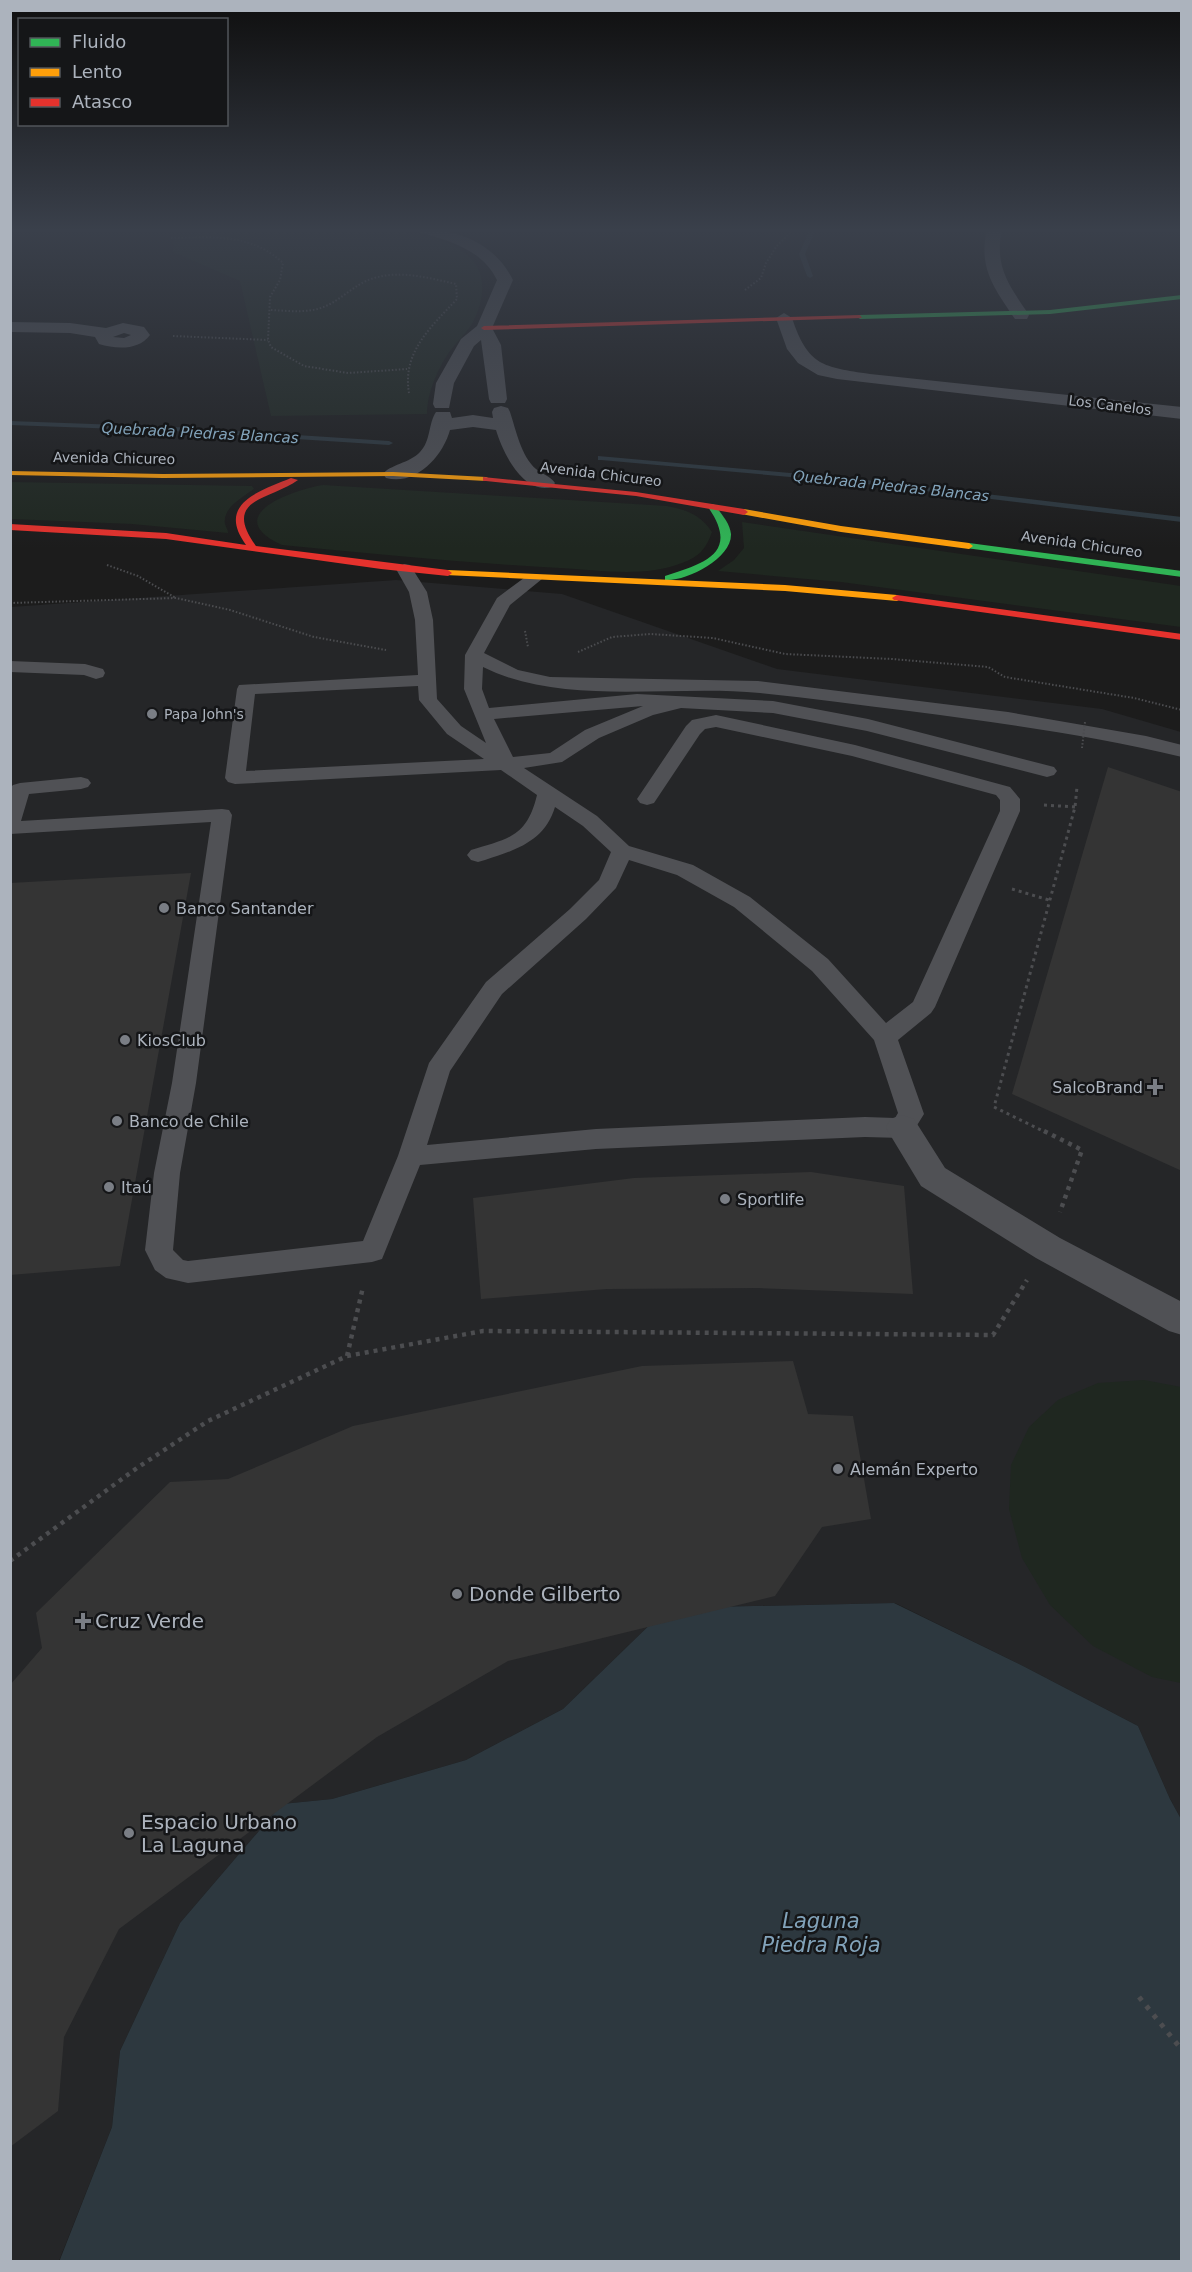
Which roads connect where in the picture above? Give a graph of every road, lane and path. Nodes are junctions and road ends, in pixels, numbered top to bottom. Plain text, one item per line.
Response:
1 (268, 335) edge
2 (423, 335) edge
3 (477, 335) edge
4 (487, 335) edge
5 (788, 335) edge
6 (173, 336) dead end
7 (268, 340) junction
8 (407, 369) junction
9 (442, 411) junction
10 (501, 412) junction
11 (1182, 413) edge
12 (10, 473) edge
13 (316, 474) junction
14 (393, 474) junction
15 (545, 483) junction
16 (712, 507) junction
17 (10, 527) edge
18 (253, 548) junction
19 (106, 565) dead end
20 (404, 569) junction
21 (1182, 574) edge
22 (534, 579) junction
23 (652, 582) junction
24 (176, 598) junction
25 (10, 603) edge
26 (1182, 637) edge
27 (395, 652) dead end
28 (576, 653) dead end
29 (474, 655) junction
30 (10, 666) edge
31 (96, 673) dead end
32 (426, 680) junction
33 (678, 704) junction
34 (1182, 710) edge
35 (482, 714) junction
36 (1085, 722) dead end
37 (868, 725) junction
38 (1082, 748) dead end
39 (855, 751) junction
40 (1182, 751) edge
41 (506, 764) junction
42 (1047, 771) dead end
43 (81, 783) dead end
44 (1078, 785) dead end
45 (548, 792) junction
46 (647, 799) dead end
47 (10, 826) edge
48 (622, 851) junction
49 (478, 855) dead end
50 (885, 1037) junction
51 (902, 1128) junction
52 (411, 1156) junction
53 (1048, 1248) junction
54 (372, 1251) junction
55 (1182, 1320) edge
56 (347, 1356) junction
57 (10, 1561) edge
58 (1139, 1997) dead end
59 (1182, 2050) edge

1 - 7 path
2 - 8 path
3 - 9 street
4 - 10 street
5 - 11 street, Los Canelos
6 - 7 path
7 - 8 path
8 - 9 path
9 - 10 street
9 - 14 street
10 - 15 street
12 - 13 main road, Avenida Chicureo
13 - 14 main road, Avenida Chicureo
13 - 18 main road
14 - 15 main road, Avenida Chicureo
15 - 16 main road, Avenida Chicureo
16 - 21 main road, Avenida Chicureo
16 - 23 main road
17 - 18 main road
18 - 20 main road
19 - 24 path
20 - 22 main road
20 - 32 lane
22 - 23 main road
22 - 29 lane
23 - 26 main road
24 - 25 path
24 - 27 path
28 - 34 path
29 - 35 lane
29 - 40 lane
30 - 31 lane
32 - 41 lane
32 - 41 lane
33 - 35 lane
33 - 37 lane
33 - 41 lane
35 - 41 lane
36 - 38 path, bridge
37 - 39 lane
37 - 42 lane
39 - 46 lane
39 - 50 lane
41 - 45 lane
43 - 47 lane
44 - 53 path
45 - 48 lane
45 - 49 lane
47 - 54 lane
48 - 50 lane
48 - 52 lane
50 - 51 lane
51 - 52 lane
51 - 53 street
52 - 54 lane
53 - 55 street
53 - 56 path
54 - 56 path
56 - 57 path
58 - 59 path

